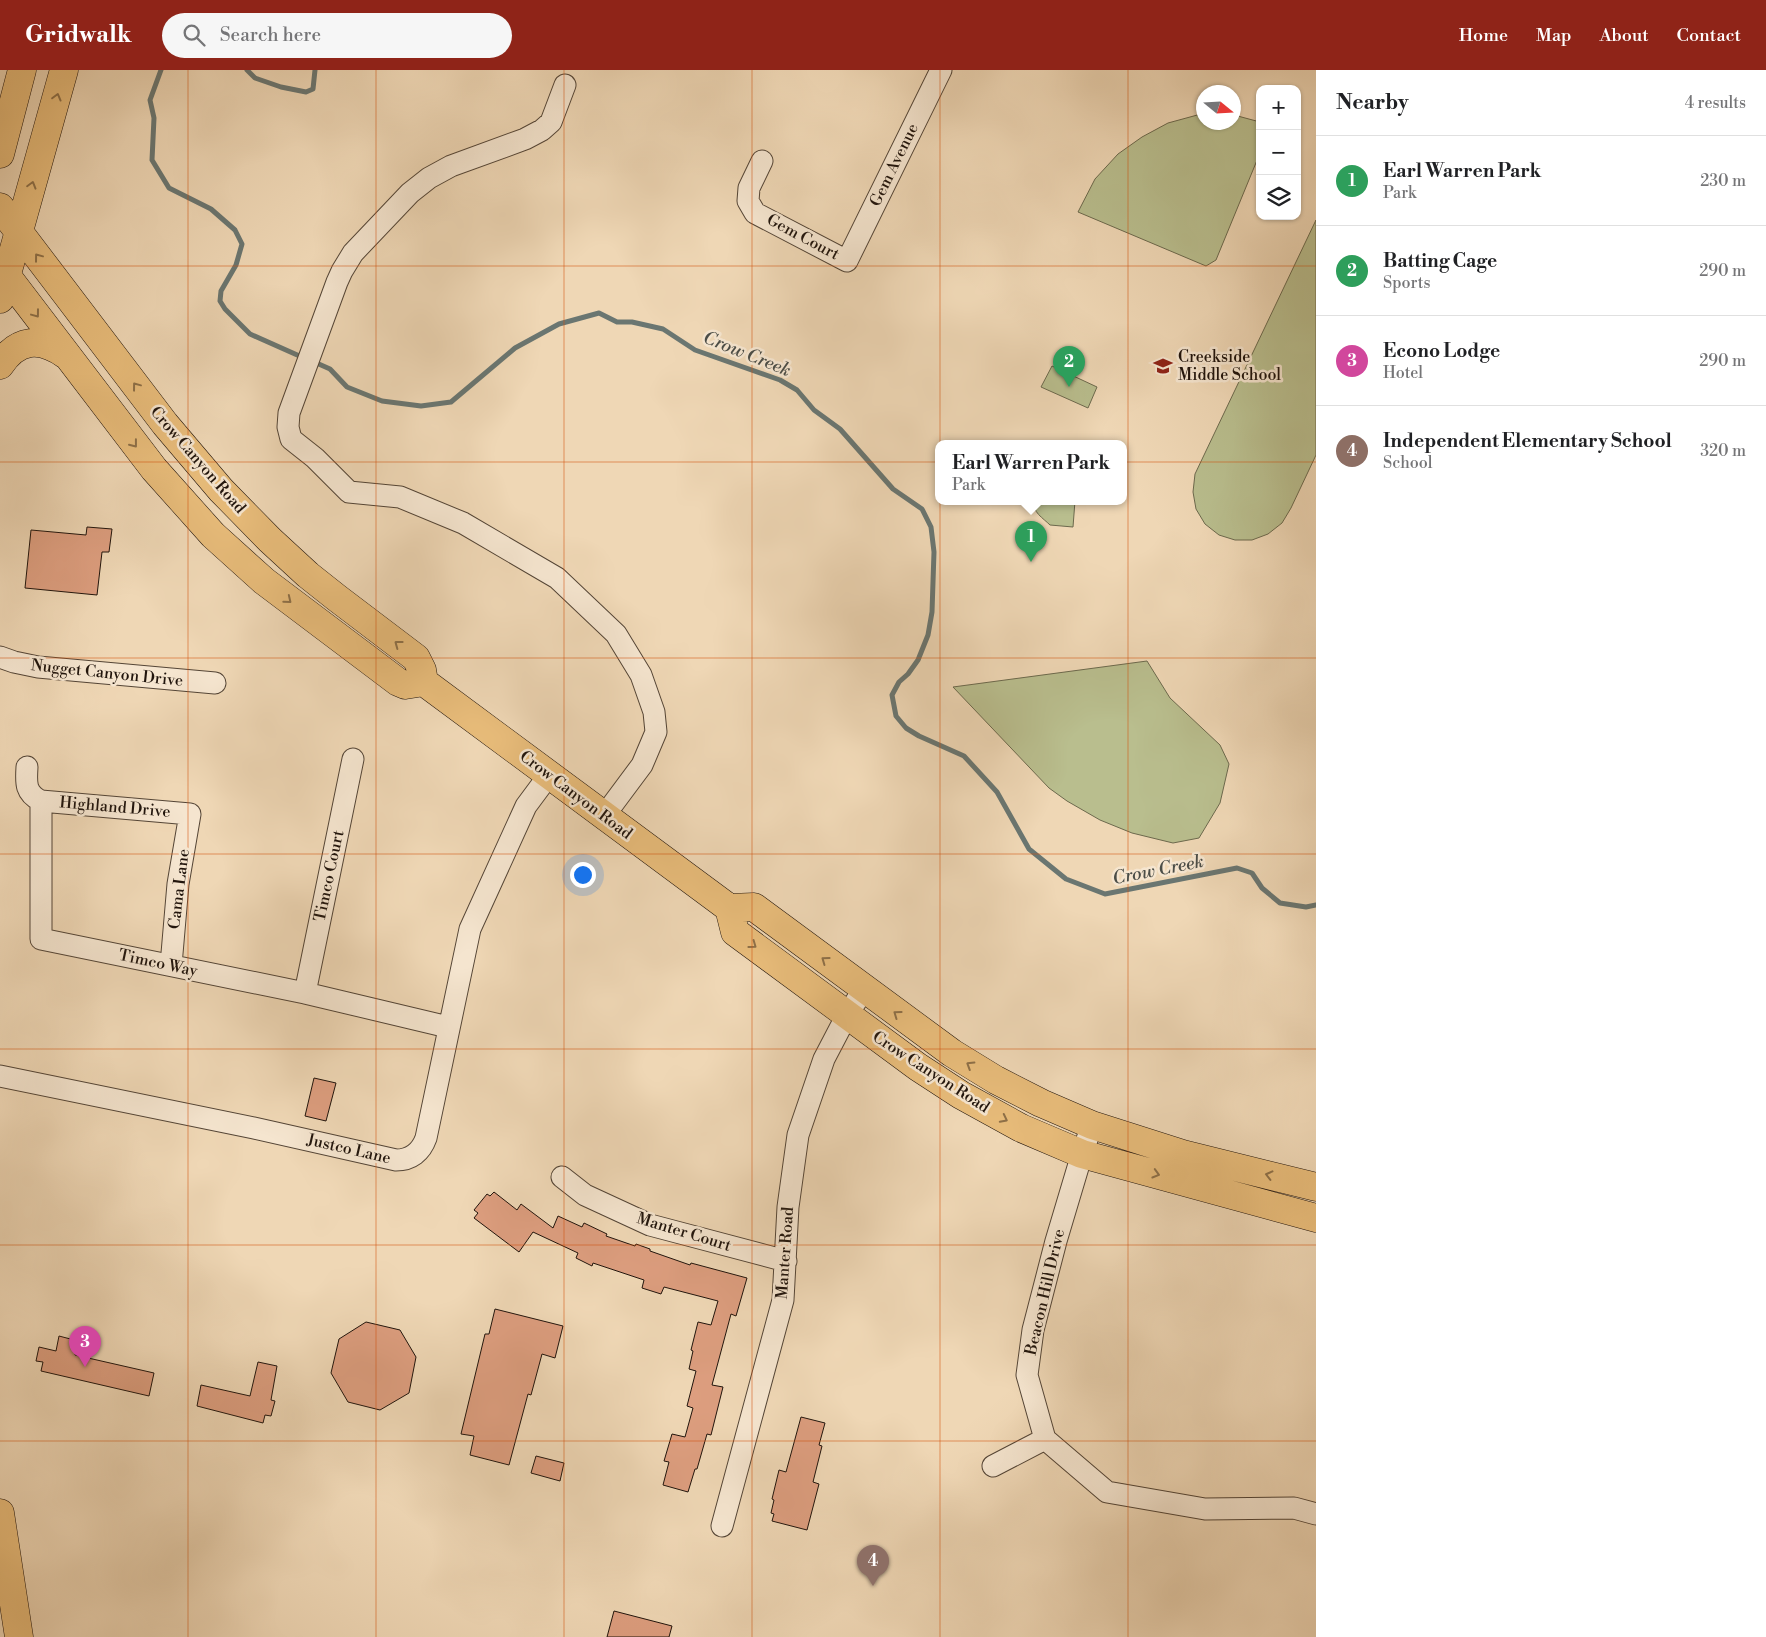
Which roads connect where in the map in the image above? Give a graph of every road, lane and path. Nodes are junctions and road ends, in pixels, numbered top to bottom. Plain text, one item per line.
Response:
1 (64, 70) edge
2 (941, 70) edge
3 (21, 76) edge
4 (565, 84) dead end
5 (0, 110) edge
6 (0, 154) edge
7 (762, 161) dead end
8 (0, 207) edge
9 (19, 232) junction
10 (847, 261) joint
11 (2, 280) edge
12 (68, 357) junction
13 (0, 365) edge
14 (0, 657) edge
15 (424, 682) junction
16 (215, 683) dead end
17 (354, 759) dead end
18 (27, 767) dead end
19 (548, 775) junction
20 (41, 801) junction
21 (190, 814) joint
22 (604, 816) junction
23 (729, 908) junction
24 (170, 965) junction
25 (864, 989) junction
26 (305, 993) junction
27 (846, 1015) junction
28 (448, 1026) junction
29 (0, 1076) edge
30 (1092, 1125) junction
31 (1082, 1154) junction
32 (562, 1177) dead end
33 (1316, 1187) edge
34 (1316, 1218) edge
35 (786, 1261) junction
36 (1045, 1439) junction
37 (993, 1466) dead end
38 (0, 1513) edge
39 (1316, 1514) edge
40 (722, 1526) dead end
41 (19, 1637) edge

9 -> 1 main road
2 - 10 street, Gem Avenue
3 - 5 main road
3 - 6 main road
4 - 22 street
7 - 10 street, Gem Court
8 - 9 main road, Crow Canyon Road
9 - 11 main road
15 -> 9 main road, Crow Canyon Road
11 -> 12 main road
12 - 13 main road
12 -> 15 main road
14 - 16 street, Nugget Canyon Drive
15 - 19 main road, Crow Canyon Road
17 - 26 street, Timco Court
18 - 20 street
19 - 22 main road, Crow Canyon Road
19 - 28 street, Justco Lane
20 - 21 street, Highland Drive
20 - 24 street, Timco Way
21 - 24 street, Cama Lane
22 - 23 main road, Crow Canyon Road
25 -> 23 main road, Crow Canyon Road
23 -> 27 main road, Crow Canyon Road
24 - 26 street, Timco Way
25 - 27 street, Manter Road
30 -> 25 main road, Crow Canyon Road
26 - 28 street, Timco Way
27 -> 31 main road, Crow Canyon Road
27 - 35 street, Manter Road
28 - 29 street, Justco Lane
30 - 31 street, Beacon Hill Drive
33 -> 30 main road, Crow Canyon Road
31 -> 34 main road, Crow Canyon Road
31 - 36 street, Beacon Hill Drive
32 - 35 street, Manter Court
35 - 40 street, Manter Road
36 - 37 street
36 - 39 street
38 - 41 main road

